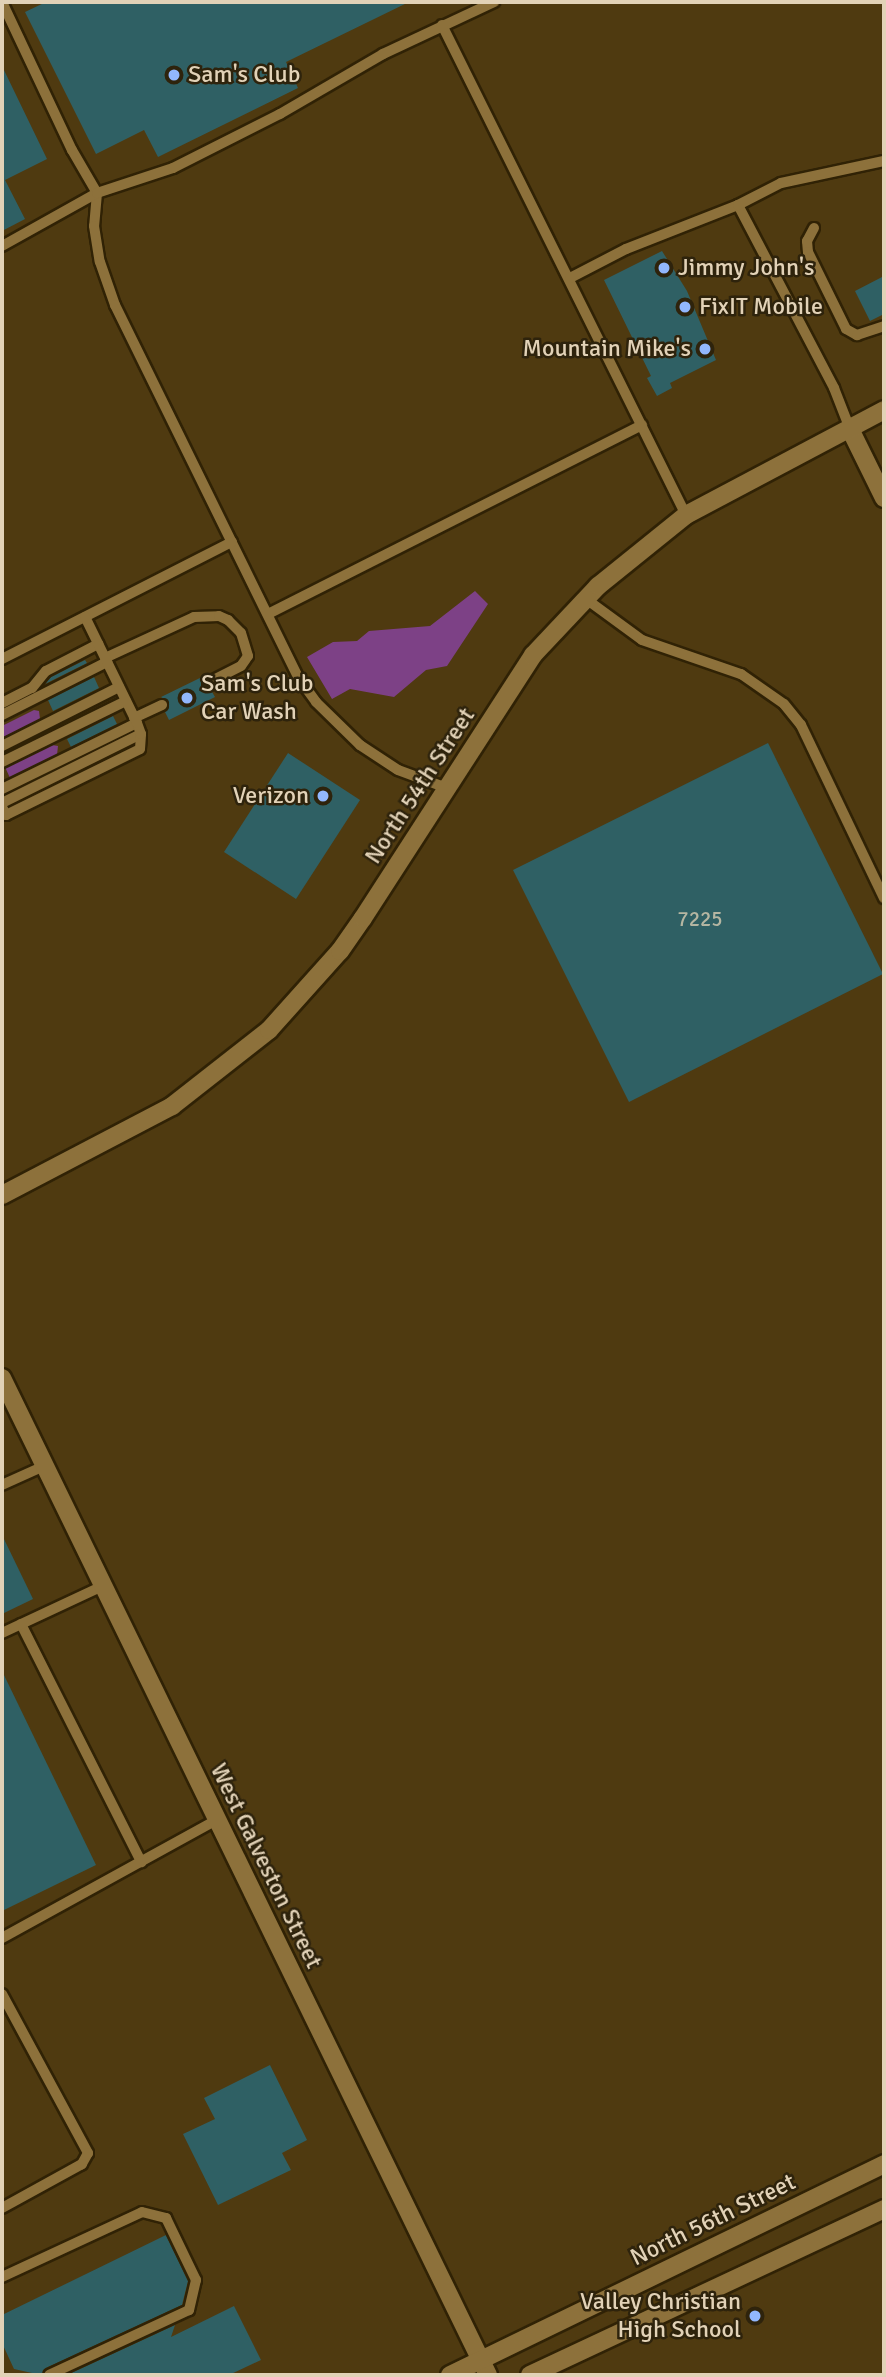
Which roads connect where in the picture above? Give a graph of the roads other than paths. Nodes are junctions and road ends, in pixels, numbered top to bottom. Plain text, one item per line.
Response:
1 (2, 2) edge
2 (494, 2) edge
3 (442, 25) junction
4 (884, 161) edge
5 (97, 193) junction
6 (738, 205) junction
7 (814, 228) dead end
8 (2, 246) edge
9 (570, 278) junction
10 (884, 326) edge
11 (884, 410) edge
12 (642, 425) junction
13 (850, 429) junction
14 (884, 498) edge
15 (686, 515) junction
16 (232, 542) junction
17 (586, 599) junction
18 (268, 614) junction
19 (85, 617) junction
20 (98, 644) junction
21 (2, 659) edge
22 (106, 660) junction
23 (208, 683) dead end
24 (119, 687) junction
25 (126, 701) junction
26 (2, 704) edge
27 (162, 705) dead end
28 (2, 715) edge
29 (137, 725) junction
30 (2, 746) edge
31 (2, 762) edge
32 (447, 788) junction
33 (2, 789) edge
34 (2, 805) edge
35 (884, 898) edge
36 (2, 1195) edge
37 (2, 1378) edge
38 (44, 1466) junction
39 (2, 1485) edge
40 (103, 1586) junction
41 (21, 1624) junction
42 (2, 1633) edge
43 (217, 1820) junction
44 (141, 1862) junction
45 (2, 1938) edge
46 (2, 1994) edge
47 (884, 2164) edge
48 (2, 2208) edge
49 (884, 2209) edge
50 (2, 2277) edge
51 (484, 2368) edge
52 (49, 2375) edge
53 (450, 2375) edge
54 (530, 2375) edge

1 - 5 lane
2 - 3 lane
3 - 5 lane
3 - 9 lane
4 - 6 lane
5 - 8 lane
5 - 16 lane
6 - 9 lane
6 - 13 lane
7 - 10 lane
9 - 12 lane
11 - 13 street, North 54th Street
12 - 15 lane
12 - 18 lane
13 - 14 street
13 - 15 street, North 54th Street
15 - 17 street, North 54th Street
16 - 18 lane
16 - 19 lane
17 - 32 street, North 54th Street
17 - 35 lane
18 - 32 lane
19 - 20 lane
19 - 21 lane
20 - 22 lane
20 - 26 lane
22 - 23 lane
22 - 24 lane
22 - 28 lane
24 - 25 lane
24 - 30 lane
25 - 29 lane
25 - 31 lane
27 - 29 lane
29 - 33 lane
29 - 34 lane
32 - 36 street, North 54th Street
37 - 38 street, West Galveston Street
38 - 39 lane
38 - 40 street, West Galveston Street
40 - 41 lane
40 - 43 street, West Galveston Street
41 - 42 lane
41 - 44 lane
43 - 44 lane
43 - 51 street, West Galveston Street
44 - 45 lane
46 - 48 lane
47 - 51 street, North 56th Street
49 - 54 street
50 - 52 lane
51 - 53 street, North 56th Street

